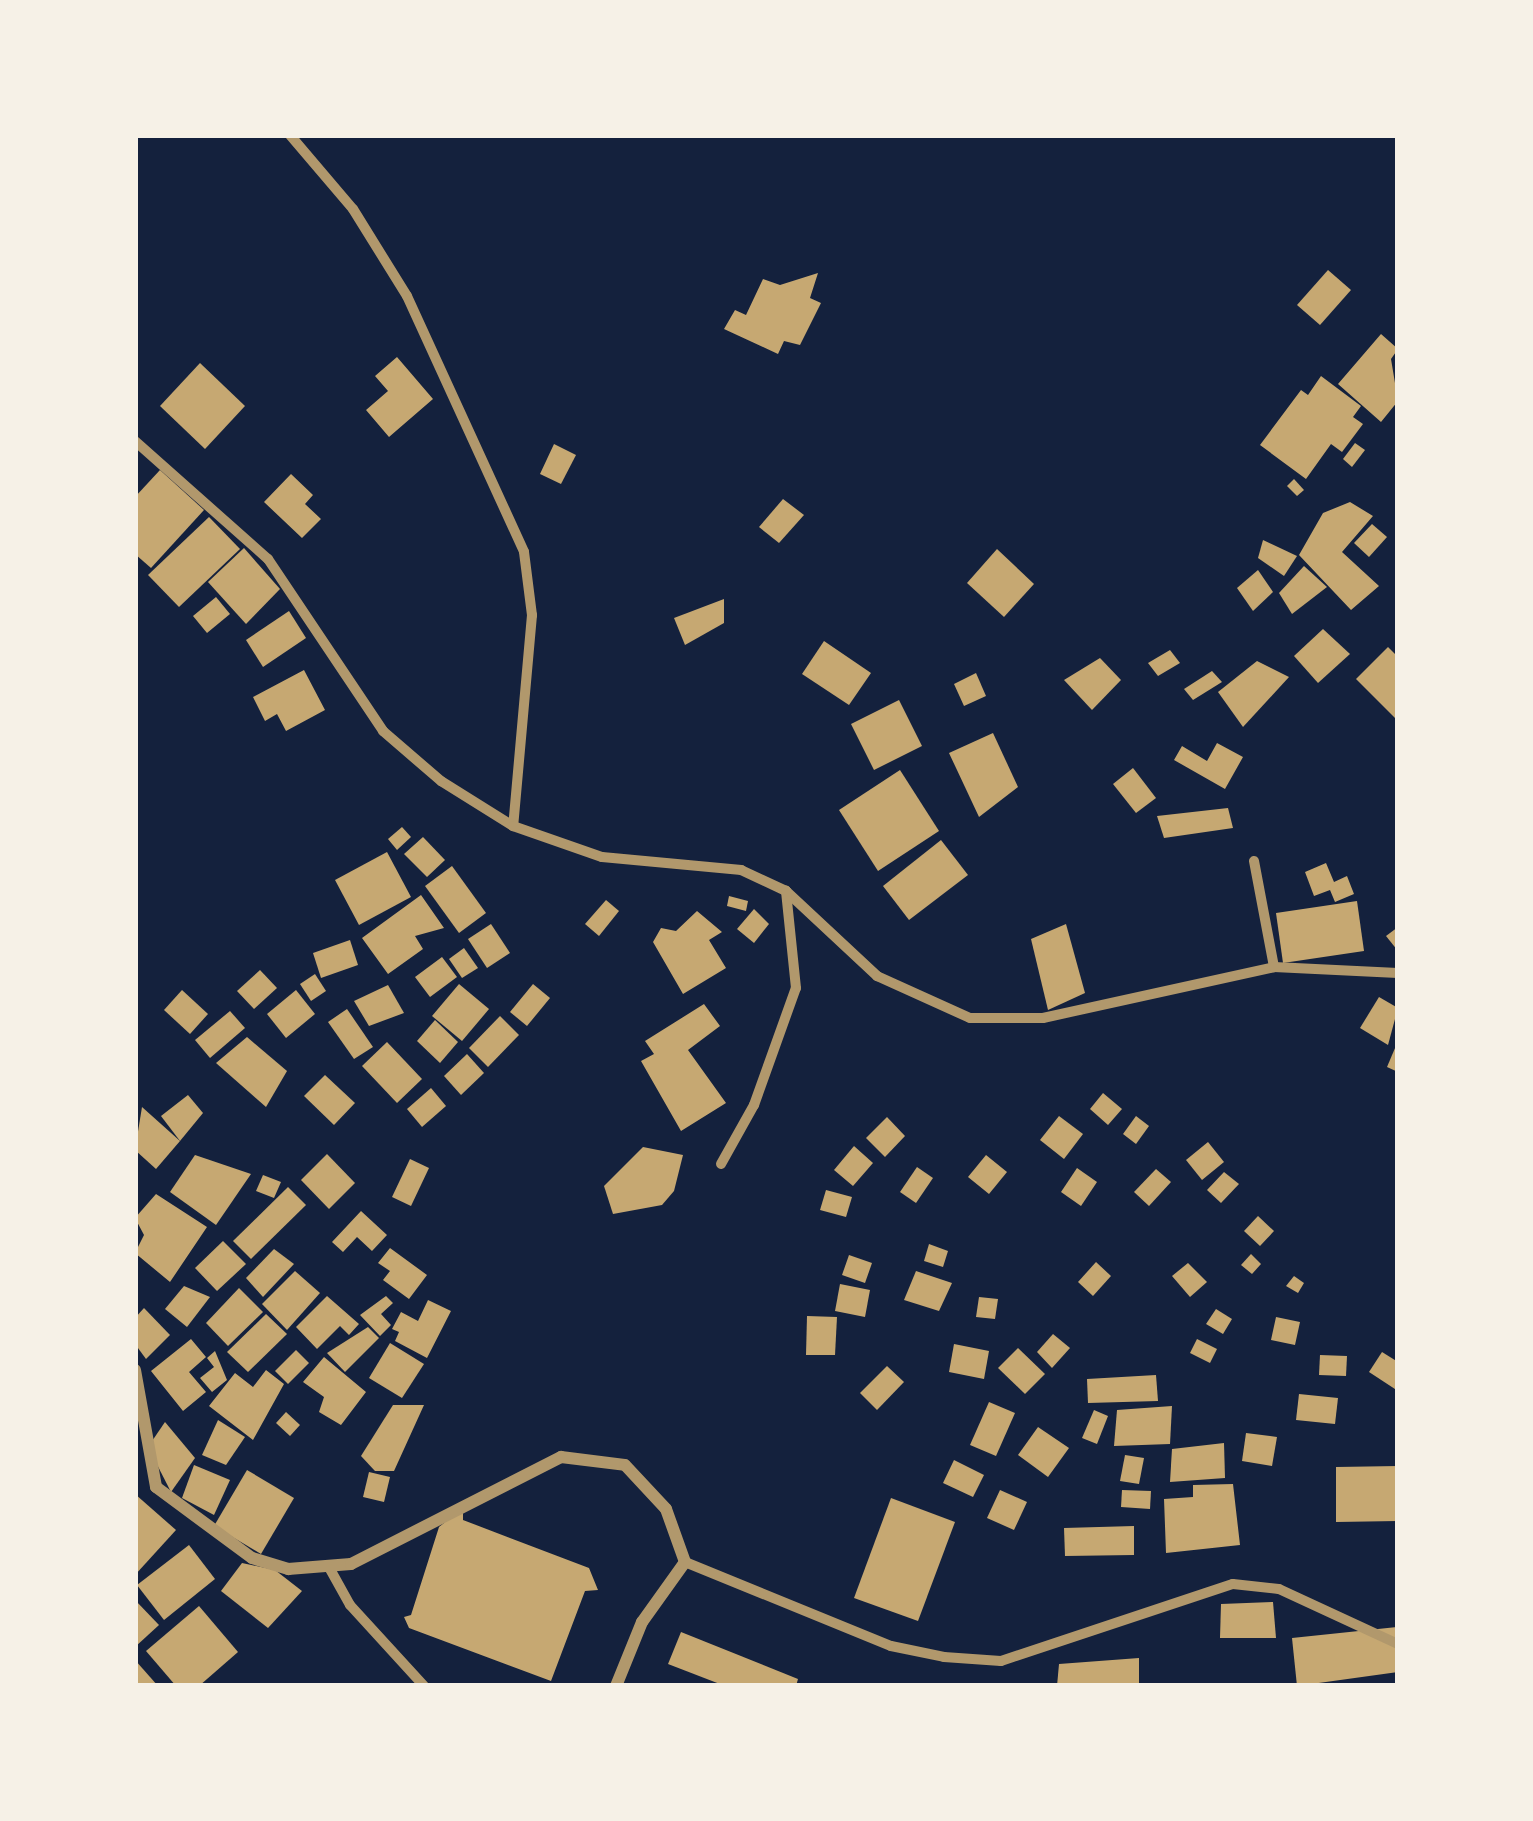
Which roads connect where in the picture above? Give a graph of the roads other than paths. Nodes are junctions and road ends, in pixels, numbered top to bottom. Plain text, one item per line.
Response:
1 (290, 135) edge
2 (135, 441) edge
3 (513, 826) junction
4 (1254, 861) dead end
5 (786, 890) junction
6 (1274, 967) junction
7 (1398, 973) edge
8 (722, 1165) dead end
9 (135, 1370) edge
10 (685, 1562) junction
11 (330, 1569) junction
12 (1398, 1644) edge
13 (424, 1686) edge
14 (616, 1686) edge

1 - 3 street
2 - 3 street
3 - 5 street
4 - 6 street
5 - 6 street
5 - 8 street
6 - 7 street
9 - 11 street
10 - 11 street
10 - 12 street
10 - 14 street
11 - 13 street

